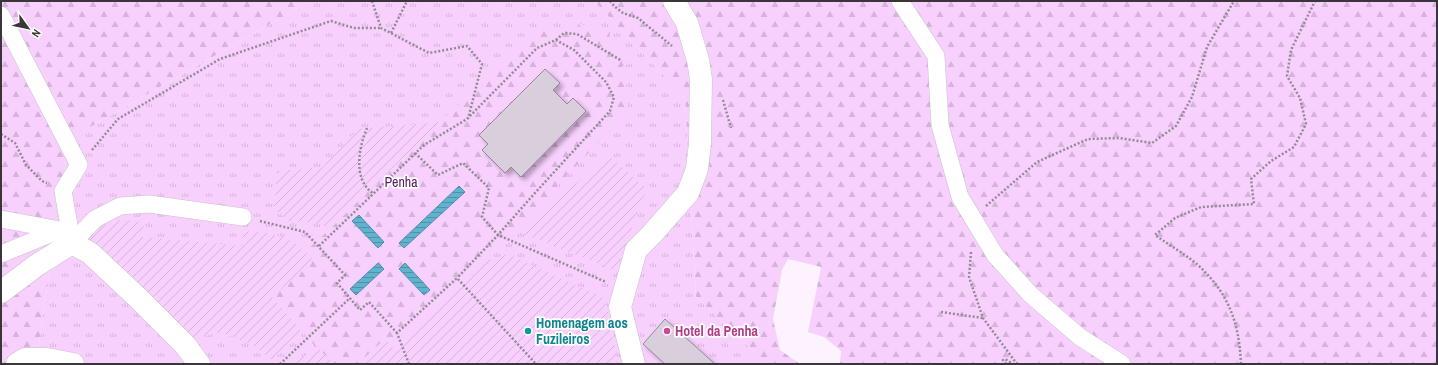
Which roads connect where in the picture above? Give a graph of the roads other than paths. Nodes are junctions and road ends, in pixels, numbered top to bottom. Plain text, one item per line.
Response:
1 (674, 1) edge
2 (900, 1) edge
3 (1, 15) edge
4 (243, 217) road end
5 (1, 219) edge
6 (66, 237) junction
7 (1, 254) edge
8 (1, 292) edge
9 (17, 364) edge
10 (73, 364) edge
11 (199, 364) edge
12 (634, 364) edge
13 (1122, 364) edge

1 - 12 street
2 - 13 street
3 - 6 street
4 - 6 street
5 - 6 street
6 - 7 street
6 - 8 street
6 - 11 street
9 - 10 street

